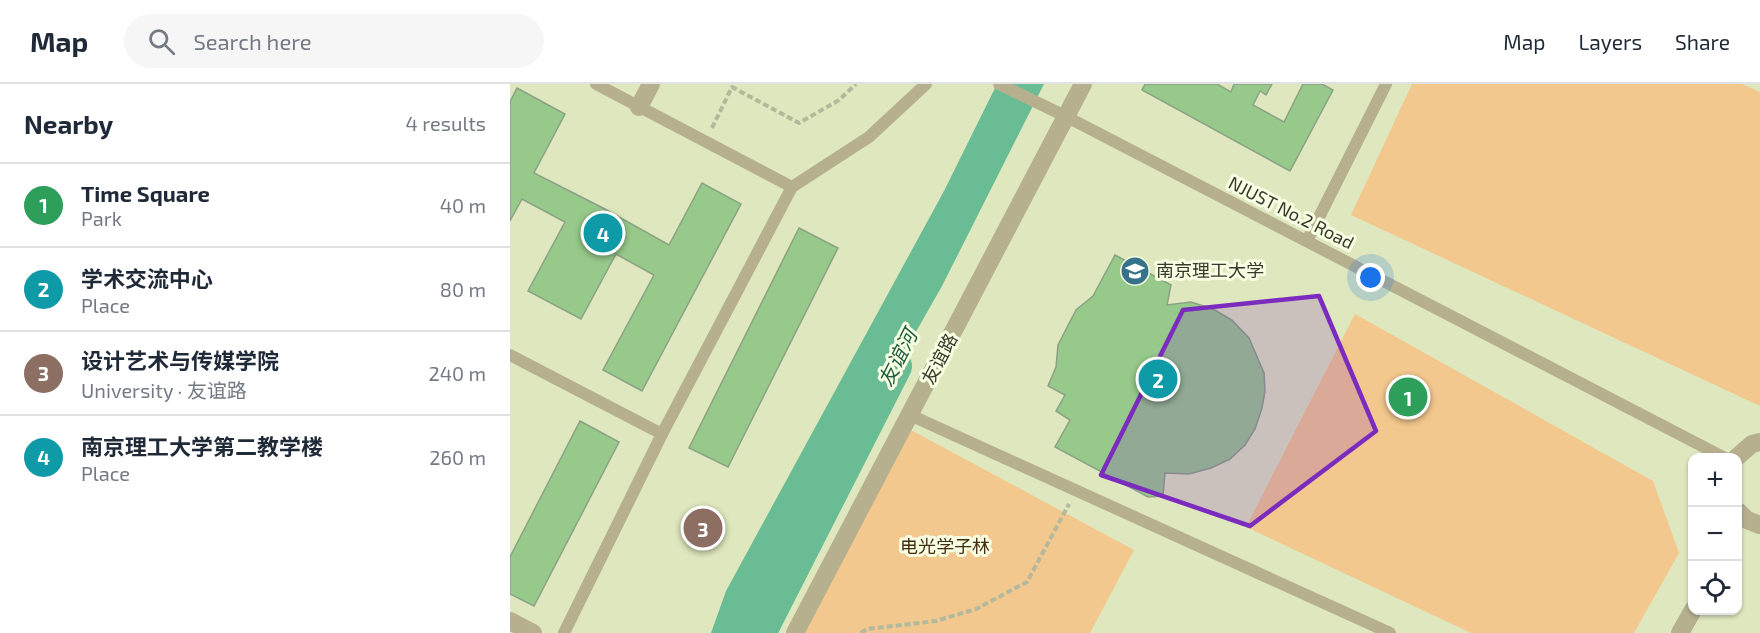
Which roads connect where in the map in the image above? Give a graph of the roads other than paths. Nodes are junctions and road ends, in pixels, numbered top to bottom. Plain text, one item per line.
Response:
1 (596, 84) edge
2 (651, 84) edge
3 (926, 84) edge
4 (1083, 84) edge
5 (1386, 84) edge
6 (1000, 85) edge
7 (639, 107) junction
8 (1067, 117) junction
9 (792, 187) junction
10 (1307, 241) junction
11 (510, 355) edge
12 (910, 415) junction
13 (662, 434) junction
14 (1760, 442) edge
15 (1715, 453) edge
16 (1742, 453) edge
17 (1690, 615) edge
18 (510, 621) edge
19 (533, 633) edge
20 (564, 633) edge
21 (795, 633) edge
22 (1390, 633) edge
23 (1680, 633) edge

1 - 7 lane
2 - 7 street
3 - 9 lane
4 - 8 street, 友谊路
5 - 10 lane
6 - 8 lane, NJUST No.2 Road
7 - 9 lane
8 - 10 lane, NJUST No.2 Road
8 - 12 street, 友谊路
9 - 13 lane
10 - 15 lane, NJUST No.2 Road
11 - 13 lane
12 - 21 street, 友谊路
12 - 22 lane
13 - 20 lane
14 - 16 street
17 - 23 street
18 - 19 street

